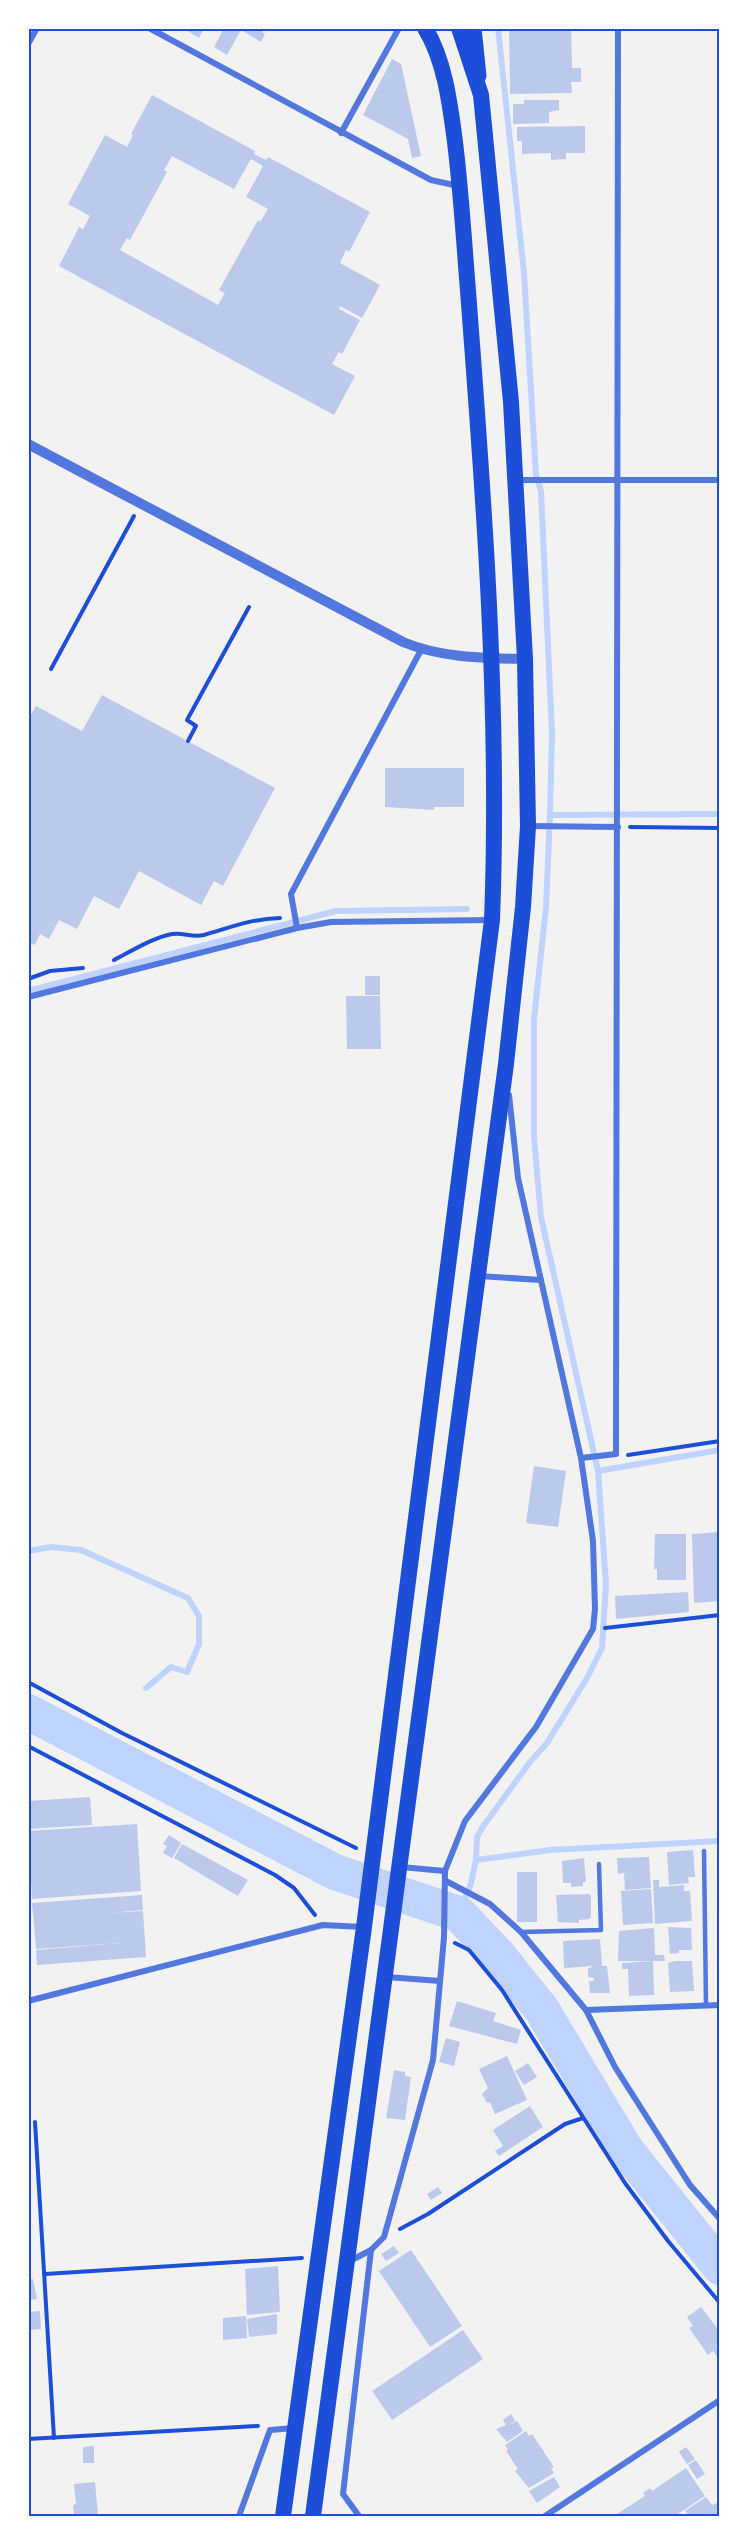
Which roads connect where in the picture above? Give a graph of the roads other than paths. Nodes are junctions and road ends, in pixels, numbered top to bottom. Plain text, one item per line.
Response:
1 (37, 28) edge
2 (149, 28) edge
3 (399, 28) edge
4 (425, 28) edge
5 (459, 28) edge
6 (474, 28) edge
7 (618, 28) edge
8 (28, 44) edge
9 (481, 95) junction
10 (341, 133) junction
11 (460, 187) junction
12 (28, 444) edge
13 (516, 480) junction
14 (720, 480) edge
15 (616, 481) junction
16 (421, 650) junction
17 (491, 658) junction
18 (525, 658) junction
19 (528, 826) junction
20 (618, 827) junction
21 (492, 920) junction
22 (297, 928) junction
23 (28, 997) edge
24 (506, 1064) junction
25 (477, 1276) junction
26 (541, 1280) junction
27 (581, 1458) junction
28 (704, 1851) dead end
29 (599, 1864) dead end
30 (400, 1867) junction
31 (445, 1871) junction
32 (446, 1881) junction
33 (364, 1927) junction
34 (521, 1932) junction
35 (384, 1977) junction
36 (440, 1981) junction
37 (28, 2001) edge
38 (706, 2005) junction
39 (720, 2005) edge
40 (586, 2010) junction
41 (720, 2219) edge
42 (371, 2250) junction
43 (346, 2263) junction
44 (720, 2400) edge
45 (296, 2427) junction
46 (239, 2517) edge
47 (283, 2517) edge
48 (313, 2517) edge
49 (358, 2517) edge
50 (545, 2517) edge

1 - 8 street
2 - 10 street
3 - 10 street
4 - 11 highway
5 - 9 highway
6 - 9 main road
7 - 15 street
9 - 13 highway
10 - 11 street
11 - 17 highway
12 - 16 street
13 - 15 street
13 - 18 highway
14 - 15 street
15 - 20 street
16 - 17 street
16 - 22 street
17 - 18 street
17 - 21 highway
18 - 19 highway
19 - 20 street
19 - 24 highway
20 - 27 street
21 - 22 street
21 - 33 highway
22 - 23 street
24 - 25 highway
24 - 26 street
25 - 26 street
25 - 30 highway
26 - 27 street
27 - 31 street
28 - 38 lane
29 - 34 lane
30 - 31 street
30 - 35 highway
31 - 32 street
32 - 34 street
32 - 36 street
33 - 37 street
33 - 45 highway
34 - 40 street
35 - 36 street
35 - 43 highway
36 - 42 street
38 - 39 street
38 - 40 street
40 - 41 street
42 - 43 street
42 - 49 street
43 - 48 highway
44 - 50 street
45 - 46 street
45 - 47 highway

